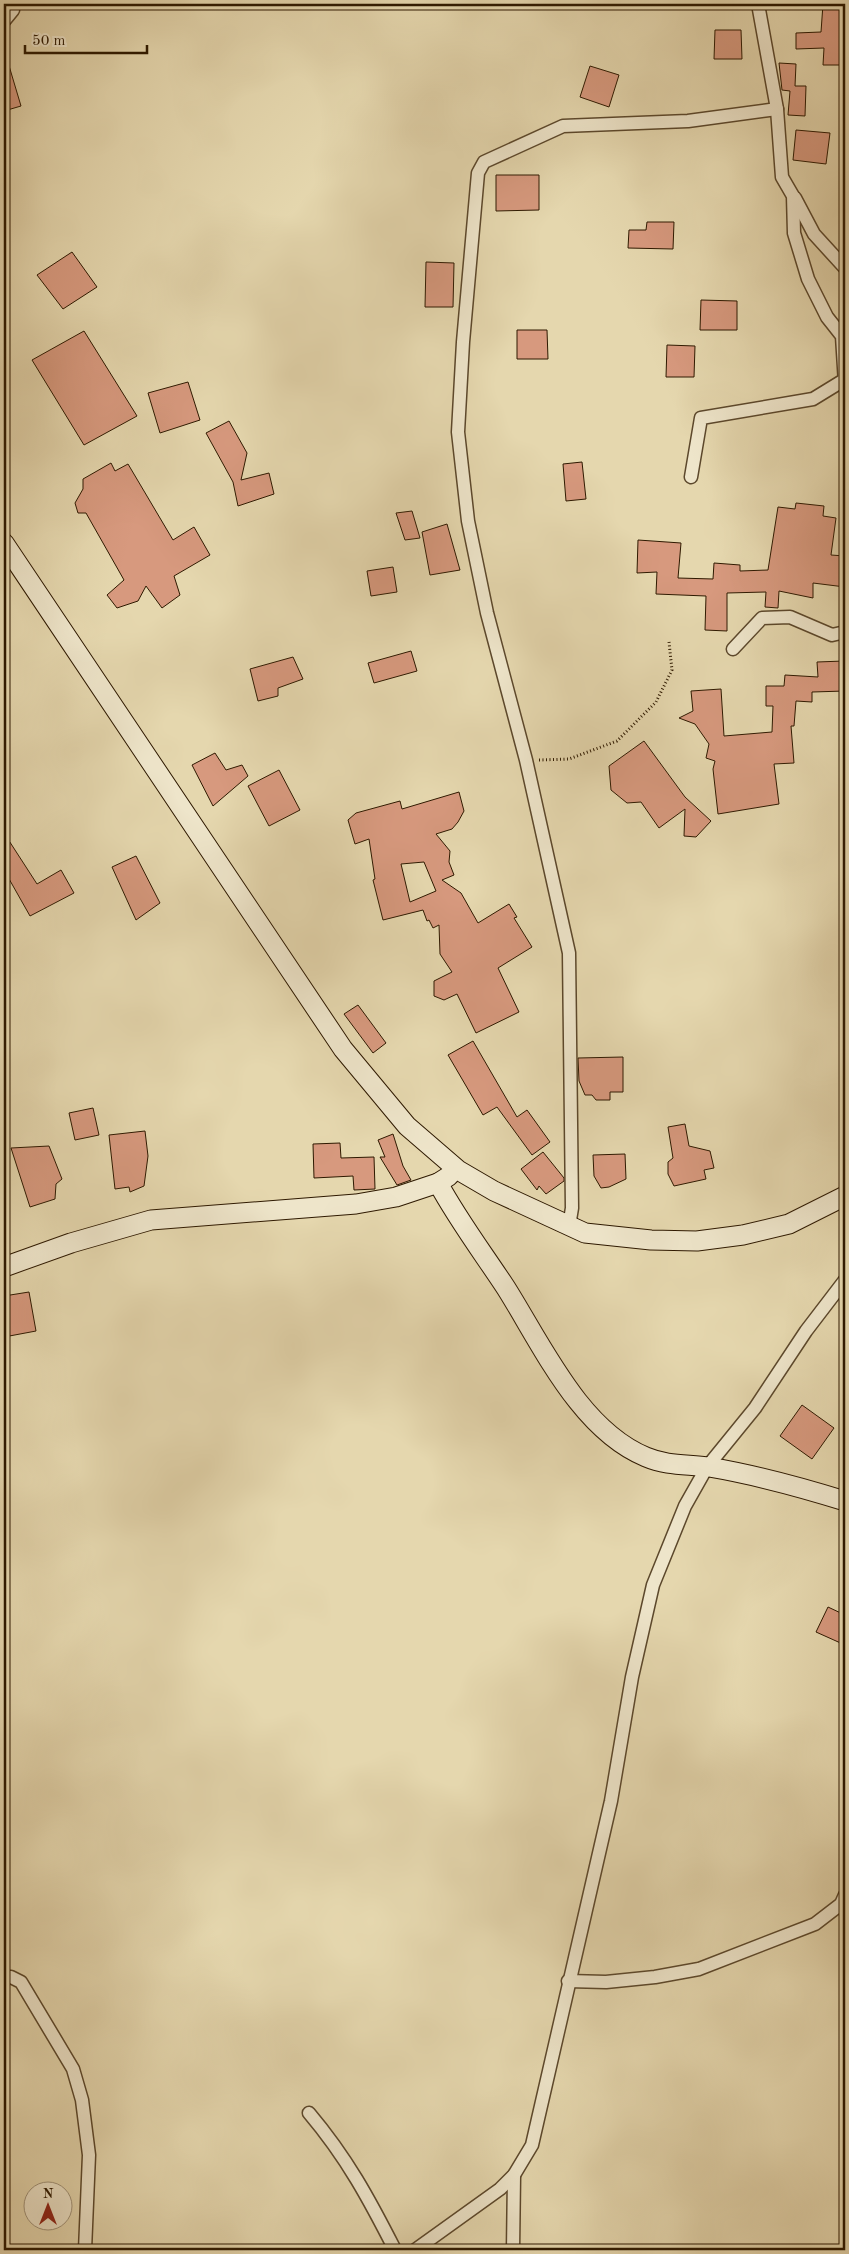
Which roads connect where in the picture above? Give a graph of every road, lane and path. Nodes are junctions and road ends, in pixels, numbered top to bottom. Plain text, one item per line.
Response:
1 (758, 4) edge
2 (13, 10) dead end
3 (4, 21) edge
4 (777, 109) junction
5 (793, 196) junction
6 (845, 268) edge
7 (845, 382) edge
8 (691, 478) dead end
9 (4, 543) edge
10 (845, 632) edge
11 (668, 642) dead end
12 (733, 649) dead end
13 (526, 760) junction
14 (458, 1170) junction
15 (438, 1183) junction
16 (845, 1196) edge
17 (569, 1226) junction
18 (4, 1267) edge
19 (845, 1280) edge
20 (707, 1467) junction
21 (845, 1501) edge
22 (845, 1895) edge
23 (4, 1978) edge
24 (568, 1981) junction
25 (309, 2113) dead end
26 (514, 2175) junction
27 (85, 2250) edge
28 (395, 2250) edge
29 (415, 2250) edge
30 (512, 2250) edge

1 - 4 street
2 - 3 street
4 - 5 street
4 - 13 street
5 - 6 street
5 - 7 street
7 - 8 street
9 - 14 main road
10 - 12 street
11 - 13 path
13 - 17 street
14 - 15 main road
14 - 17 main road
15 - 18 main road
15 - 20 main road
16 - 17 main road
19 - 20 street
20 - 21 main road
20 - 24 street
22 - 24 street
23 - 27 street
24 - 26 street
25 - 28 street
26 - 29 street
26 - 30 street

